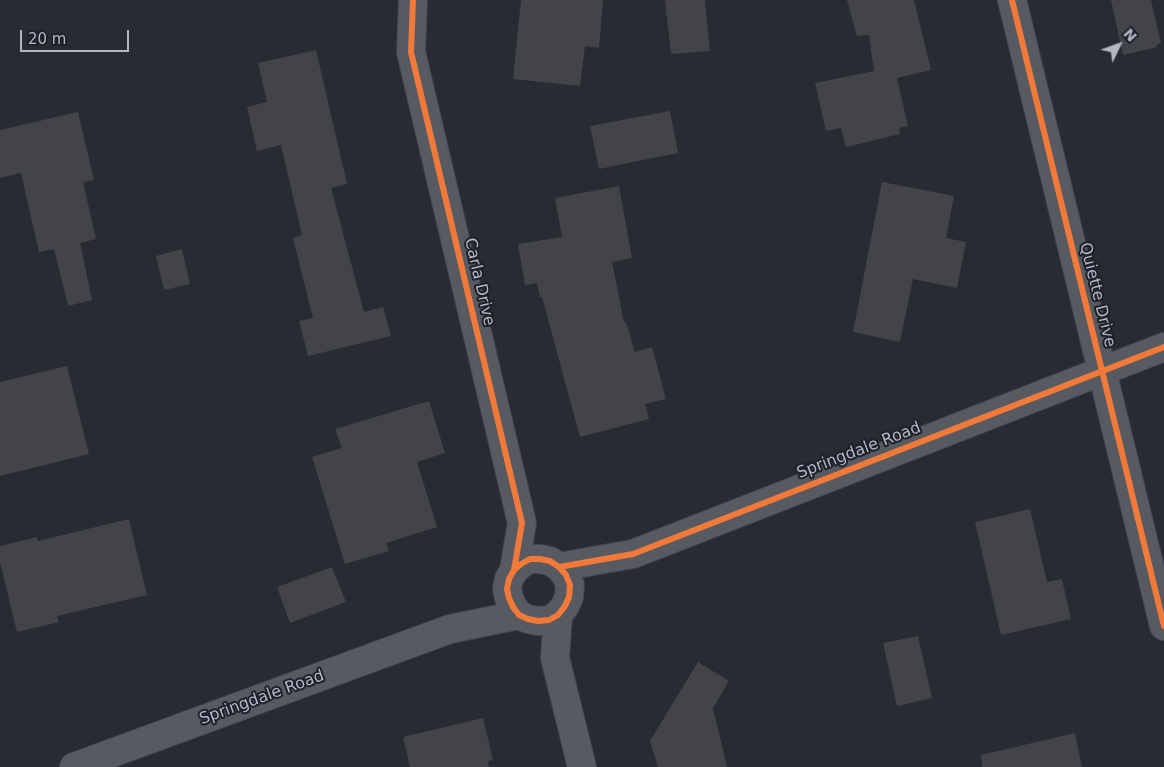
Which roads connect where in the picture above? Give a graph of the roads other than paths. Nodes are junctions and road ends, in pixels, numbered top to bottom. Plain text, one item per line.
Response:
1 (413, 0) edge
2 (1012, 0) edge
3 (1164, 347) edge
4 (1102, 371) junction
5 (522, 523) junction
6 (633, 554) junction
7 (555, 564) junction
8 (511, 580) junction
9 (564, 606) junction
10 (524, 617) junction
11 (1164, 626) edge
12 (450, 629) junction
13 (556, 658) junction
14 (74, 767) edge
15 (582, 767) edge

1 - 5 street, Carla Drive
2 - 4 street, Quiette Drive
3 - 4 street, Springdale Road
4 - 6 street, Springdale Road
4 - 11 street, Quiette Drive
5 - 7 street, Carla Drive
5 - 8 street, Carla Drive
6 - 7 street, Springdale Road
6 - 9 street, Springdale Road
7 - 8 street
7 - 9 street
8 - 10 street
8 - 12 street, Springdale Road
9 - 10 street
9 - 13 street
10 - 12 street, Springdale Road
10 - 13 street
12 - 14 street, Springdale Road
13 - 15 street

